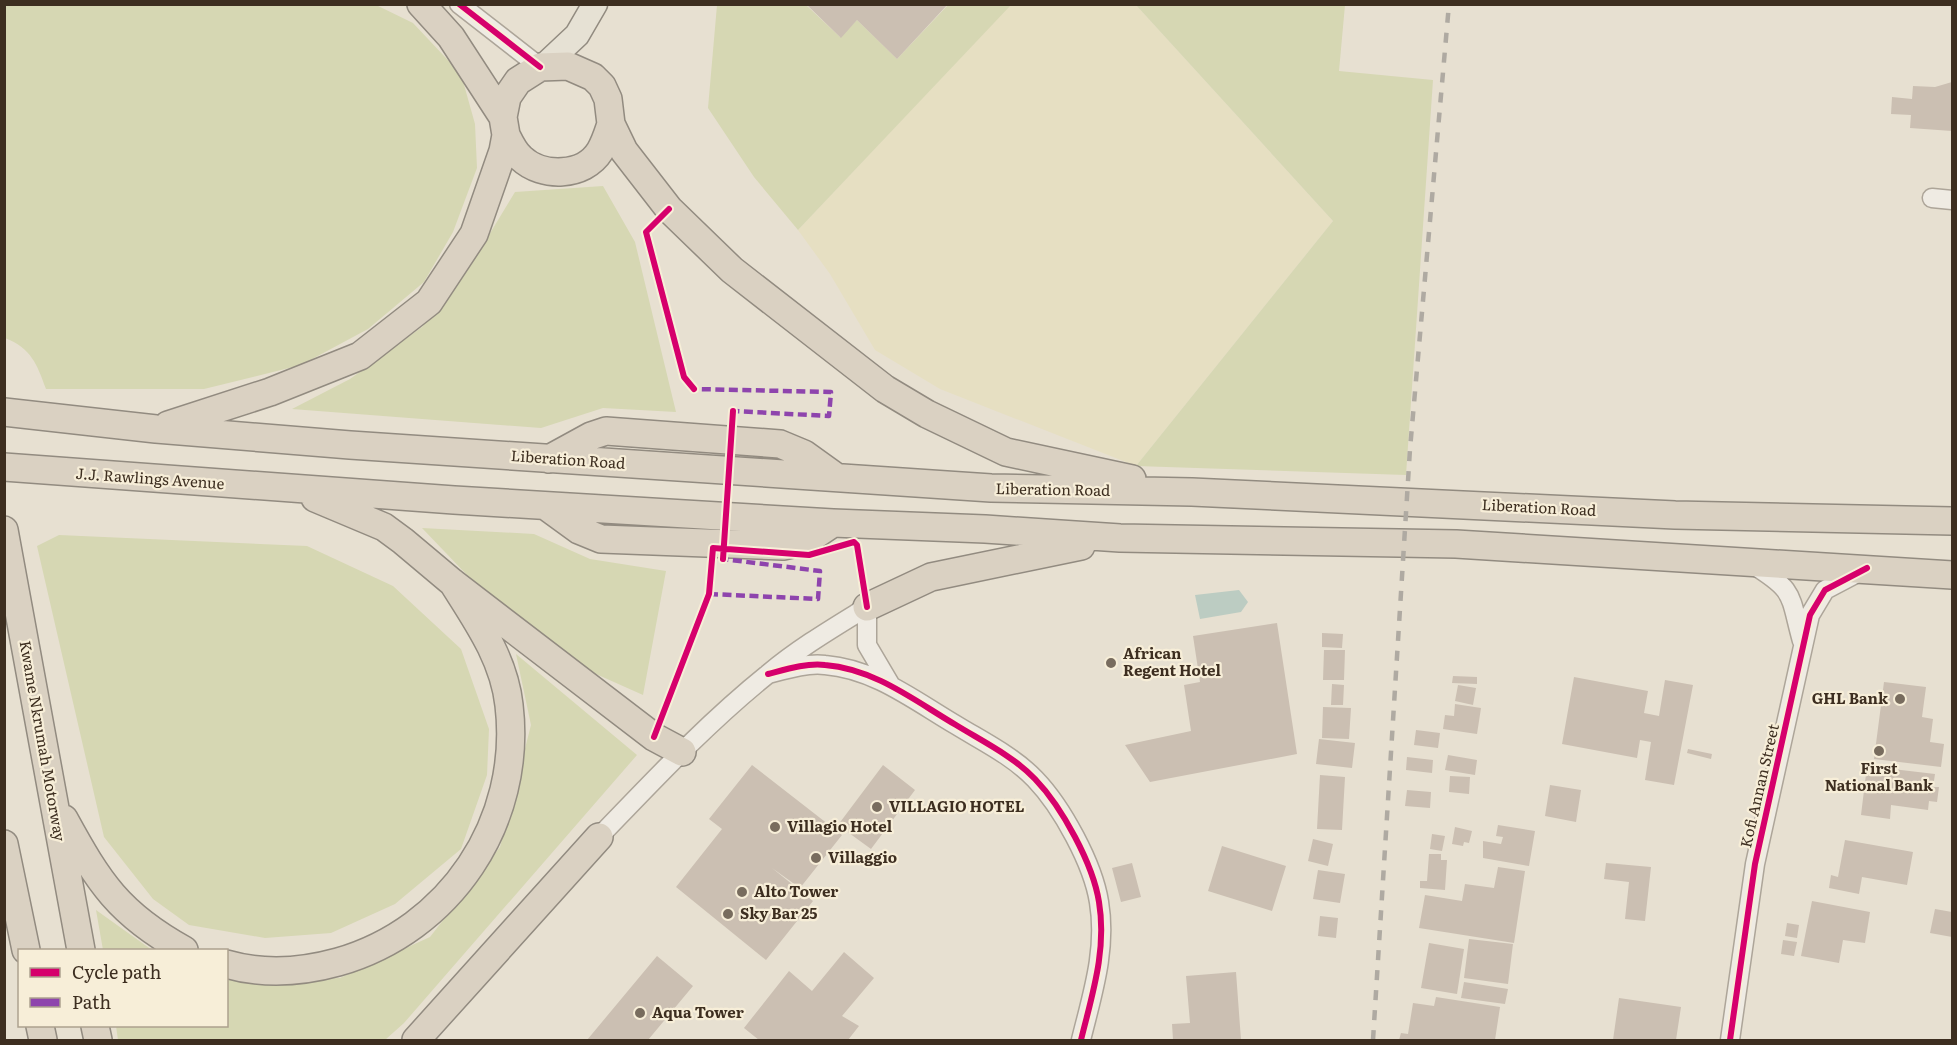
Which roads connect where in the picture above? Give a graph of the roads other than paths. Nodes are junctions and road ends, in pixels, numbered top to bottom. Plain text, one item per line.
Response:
1 (421, 4) edge
2 (459, 4) edge
3 (595, 4) edge
4 (542, 66) junction
5 (611, 124) junction
6 (504, 126) junction
7 (1932, 198) dead end
8 (1953, 200) edge
9 (4, 412) edge
10 (156, 429) junction
11 (4, 467) edge
12 (295, 489) junction
13 (1192, 492) junction
14 (1953, 521) edge
15 (5, 531) edge
16 (1120, 538) junction
17 (1748, 561) junction
18 (1867, 568) junction
19 (1953, 575) edge
20 (453, 583) junction
21 (867, 607) junction
22 (1802, 641) junction
23 (768, 674) junction
24 (890, 684) junction
25 (682, 752) junction
26 (52, 797) junction
27 (598, 837) joint
28 (4, 844) edge
29 (26, 949) edge
30 (81, 949) edge
31 (181, 949) edge
32 (228, 964) edge
33 (416, 1041) edge
34 (1081, 1041) edge
35 (1730, 1041) edge

1 - 6 highway
2 - 4 street
3 - 4 main road
4 - 5 highway
4 - 6 highway
5 - 6 highway
5 - 13 highway
6 - 10 highway
7 - 8 street
9 - 10 highway
10 - 13 highway, Liberation Road
11 - 12 highway, J.J. Rawlings Avenue
12 - 16 highway
12 - 20 highway
13 - 14 highway, Liberation Road
15 - 26 highway, Kwame Nkrumah Motorway
16 - 17 highway
16 - 21 highway
17 - 18 highway
17 - 22 street, Kofi Annan Street
18 - 19 highway
18 - 22 street, Kofi Annan Street
20 - 25 highway
20 - 32 highway
21 - 23 street
21 - 24 street
22 - 35 street, Kofi Annan Street
23 - 24 street
23 - 25 street
24 - 34 street
25 - 27 street
26 - 30 highway, Kwame Nkrumah Motorway
26 - 31 highway
27 - 33 highway
28 - 29 highway

